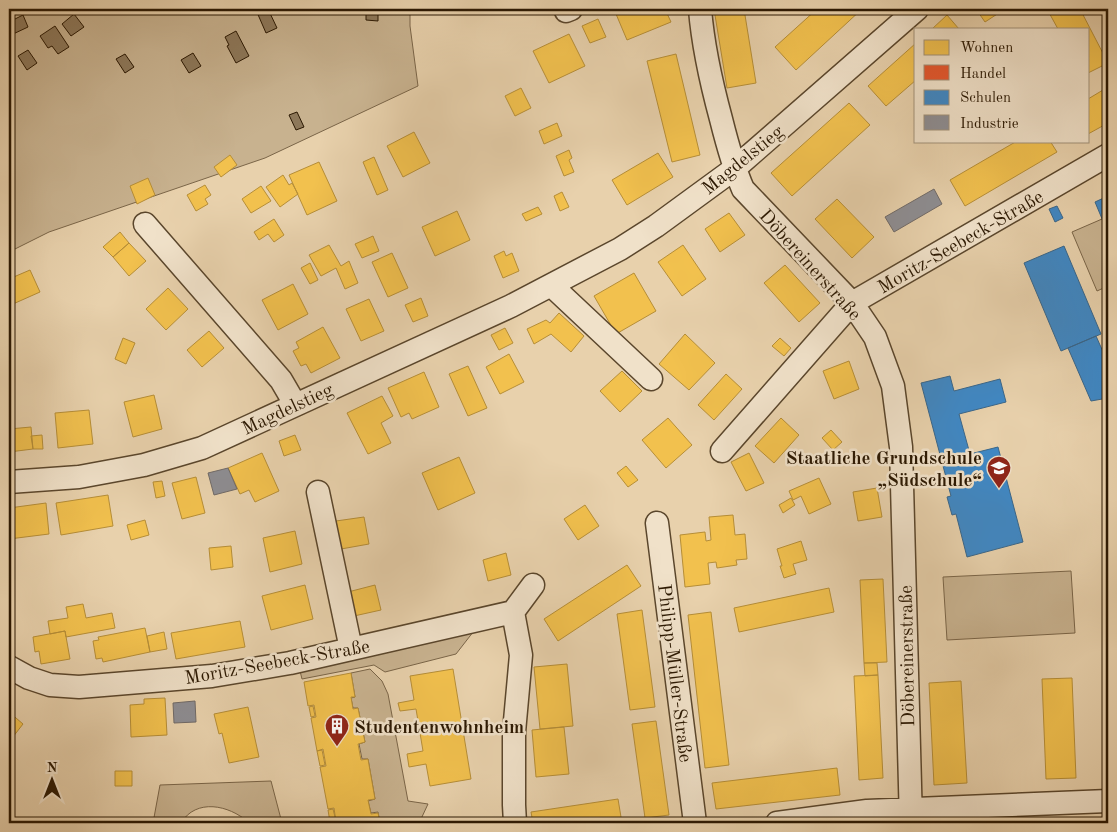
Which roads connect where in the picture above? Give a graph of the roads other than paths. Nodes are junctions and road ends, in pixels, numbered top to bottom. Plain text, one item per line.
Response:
1 (700, 9) edge
2 (917, 9) edge
3 (1108, 155) edge
4 (734, 168) junction
5 (144, 224) dead end
6 (552, 286) junction
7 (852, 303) junction
8 (651, 379) dead end
9 (295, 404) junction
10 (722, 451) dead end
11 (9, 482) edge
12 (318, 492) dead end
13 (657, 523) dead end
14 (533, 585) dead end
15 (513, 612) junction
16 (351, 649) junction
17 (9, 667) edge
18 (1108, 801) edge
19 (910, 816) edge
20 (516, 823) edge
21 (695, 823) edge
22 (777, 823) edge

1 - 4 street, Döbereinerstraße
2 - 4 street, Magdelstieg
3 - 7 street, Moritz-Seebeck-Straße
4 - 6 street, Magdelstieg
4 - 7 street, Döbereinerstraße
5 - 9 street
6 - 8 street
6 - 9 street, Magdelstieg
7 - 10 street, Moritz-Seebeck-Straße
7 - 19 street, Döbereinerstraße
9 - 11 street, Magdelstieg
12 - 16 street
13 - 21 street, Philipp-Müller-Straße
14 - 15 street
15 - 16 street, Moritz-Seebeck-Straße
15 - 20 street
16 - 17 street, Moritz-Seebeck-Straße
18 - 19 street
19 - 22 street

